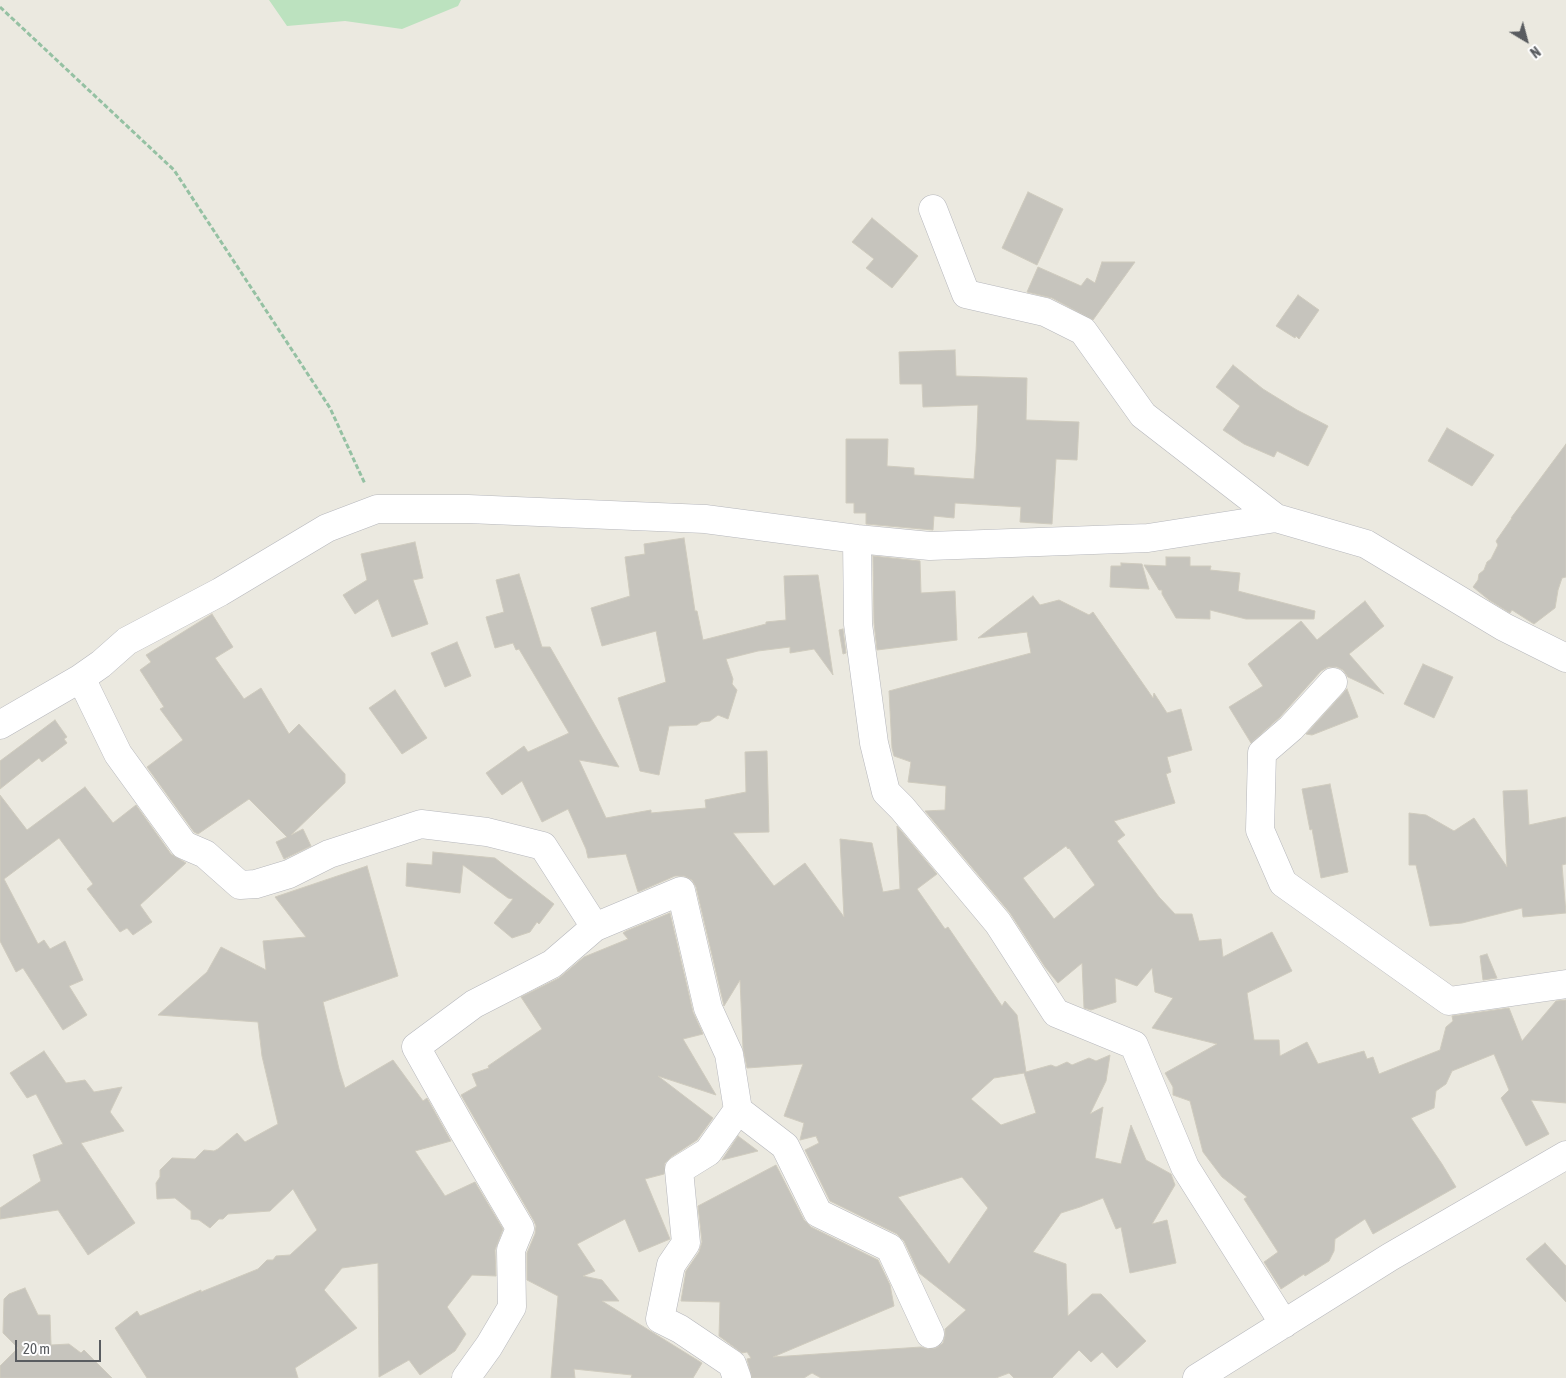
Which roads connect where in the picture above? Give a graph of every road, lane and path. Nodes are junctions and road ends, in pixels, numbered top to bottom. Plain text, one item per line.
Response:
1 (0, 7) edge
2 (933, 209) dead end
3 (376, 509) junction
4 (1276, 518) junction
5 (857, 539) junction
6 (1566, 658) edge
7 (82, 678) junction
8 (1333, 682) dead end
9 (0, 725) edge
10 (595, 927) junction
11 (1566, 984) edge
12 (738, 1110) junction
13 (1566, 1155) edge
14 (1284, 1324) junction
15 (930, 1334) dead end
16 (466, 1378) edge
17 (737, 1378) edge
18 (1197, 1378) edge

1 - 3 path
2 - 4 street
3 - 5 street
3 - 7 street
4 - 5 street
4 - 6 street
5 - 14 street
7 - 9 street
7 - 10 street
8 - 11 street
10 - 12 street
10 - 16 street
12 - 15 street
12 - 17 street
13 - 14 street
14 - 18 street

